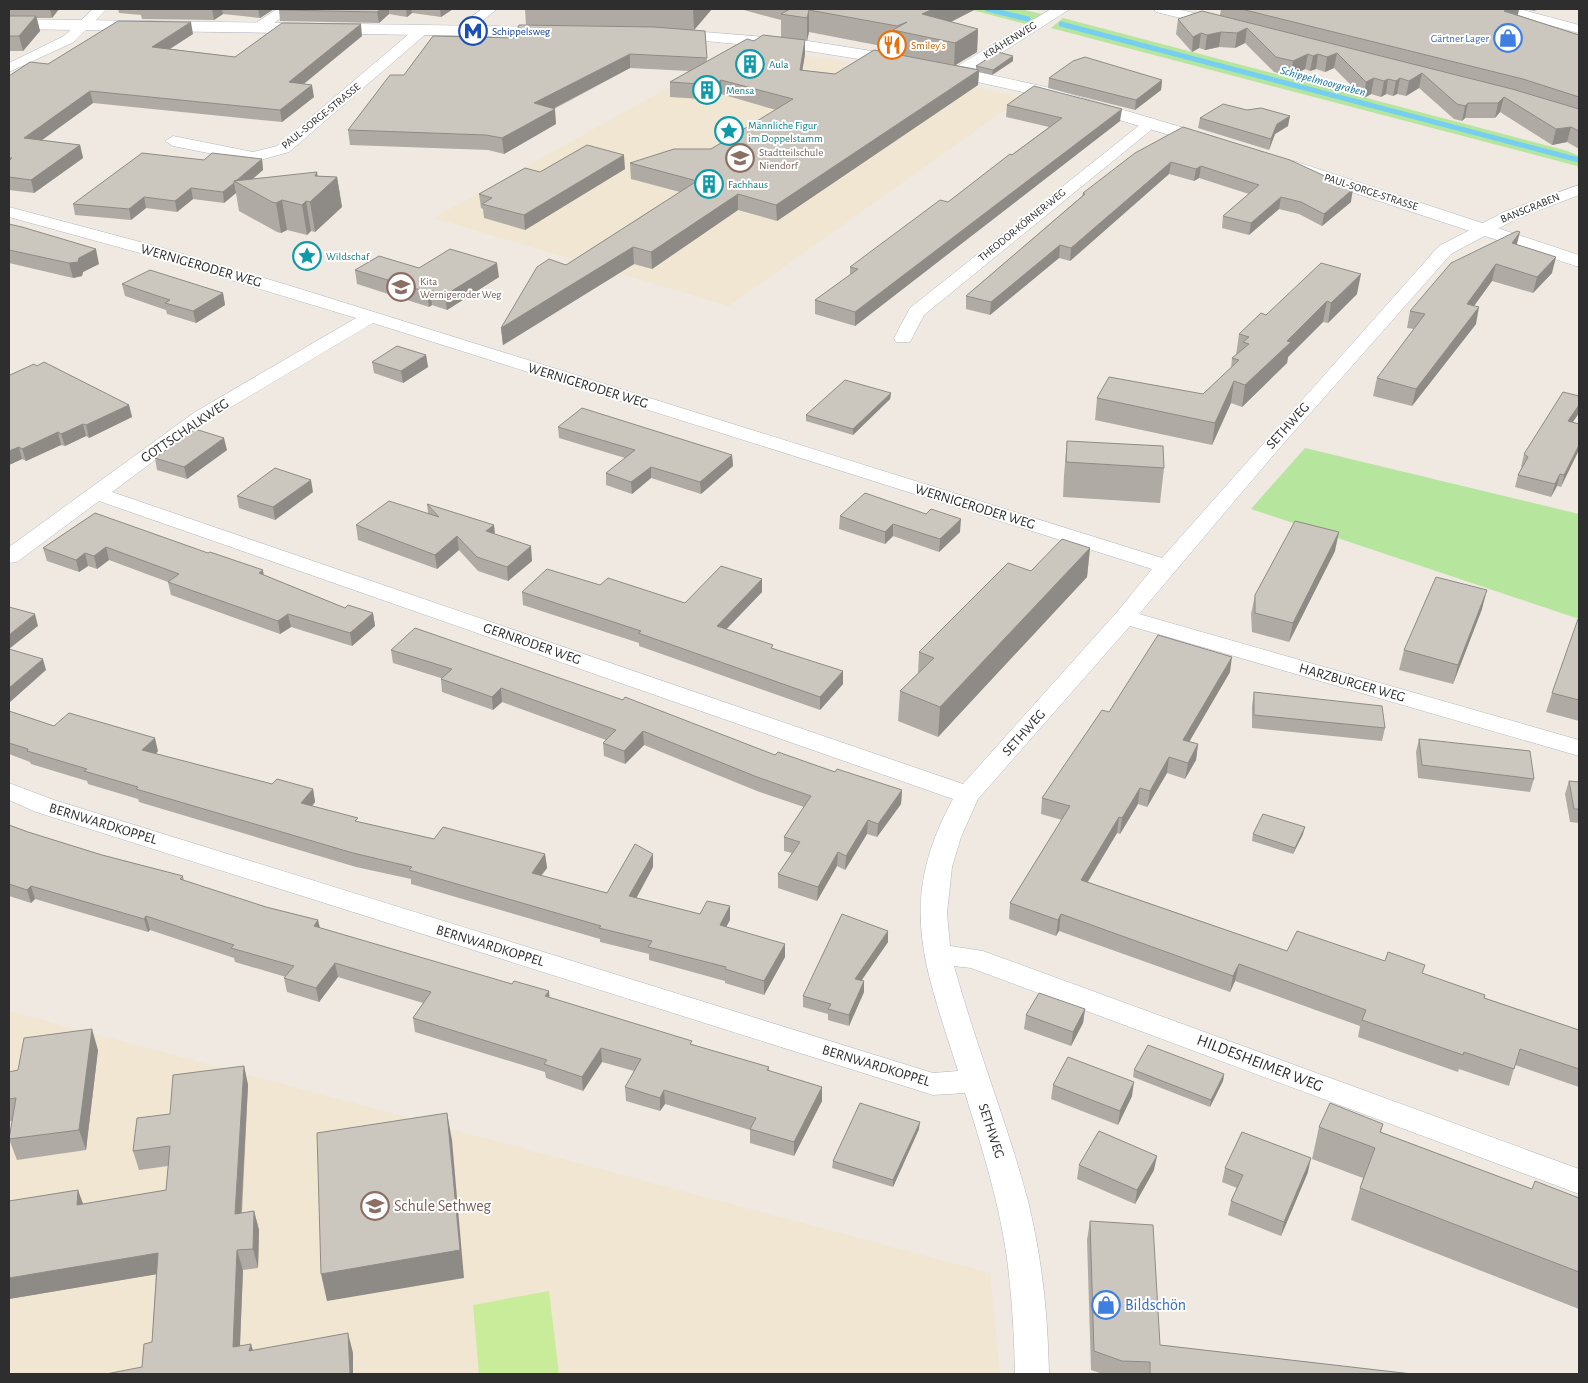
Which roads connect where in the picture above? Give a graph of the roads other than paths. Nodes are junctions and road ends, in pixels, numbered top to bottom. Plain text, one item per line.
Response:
1 (100, 9) edge
2 (286, 9) edge
3 (490, 9) edge
4 (1062, 9) edge
5 (1161, 9) edge
6 (1505, 9) edge
7 (9, 24) edge
8 (84, 25) junction
9 (1230, 26) edge
10 (258, 28) junction
11 (1579, 29) edge
12 (422, 30) junction
13 (461, 31) junction
14 (568, 33) edge
15 (655, 34) edge
16 (9, 68) edge
17 (959, 72) junction
18 (1151, 123) junction
19 (173, 141) dead end
20 (1225, 145) edge
21 (1280, 162) edge
22 (1579, 190) edge
23 (9, 212) edge
24 (1481, 229) junction
25 (1579, 261) edge
26 (369, 318) junction
27 (903, 338) dead end
28 (96, 493) junction
29 (9, 557) edge
30 (1166, 566) junction
31 (1125, 617) junction
32 (1579, 748) edge
33 (9, 791) edge
34 (968, 795) junction
35 (937, 955) junction
36 (974, 1081) junction
37 (1579, 1182) edge
38 (1032, 1374) edge

1 - 8 street
2 - 10 street
3 - 13 street
4 - 17 street, KRÄHENWEG
5 - 9 street
6 - 11 street
7 - 8 street
8 - 10 street
8 - 16 street
10 - 12 street
12 - 13 street
12 - 19 street, PAUL-SORGE-STRASSE
13 - 14 street
15 - 17 street
17 - 18 street
18 - 20 street
18 - 27 street, THEODOR-KÖRNER-WEG
21 - 24 street, PAUL-SORGE-STRASSE
22 - 24 street, BANSGRABEN
23 - 26 street, WERNIGERODER WEG
24 - 25 street, PAUL-SORGE-STRASSE
24 - 30 street, SETHWEG
26 - 28 street, GOTTSCHALKWEG
26 - 30 street, WERNIGERODER WEG
28 - 29 street, GOTTSCHALKWEG
28 - 34 street, GERNRODER WEG
30 - 31 street, SETHWEG
31 - 32 street, HARZBURGER WEG
31 - 34 street, SETHWEG
33 - 36 street, BERNWARDKOPPEL
34 - 35 street, SETHWEG
35 - 36 street, SETHWEG
35 - 37 street, HILDESHEIMER WEG
36 - 38 street, SETHWEG

